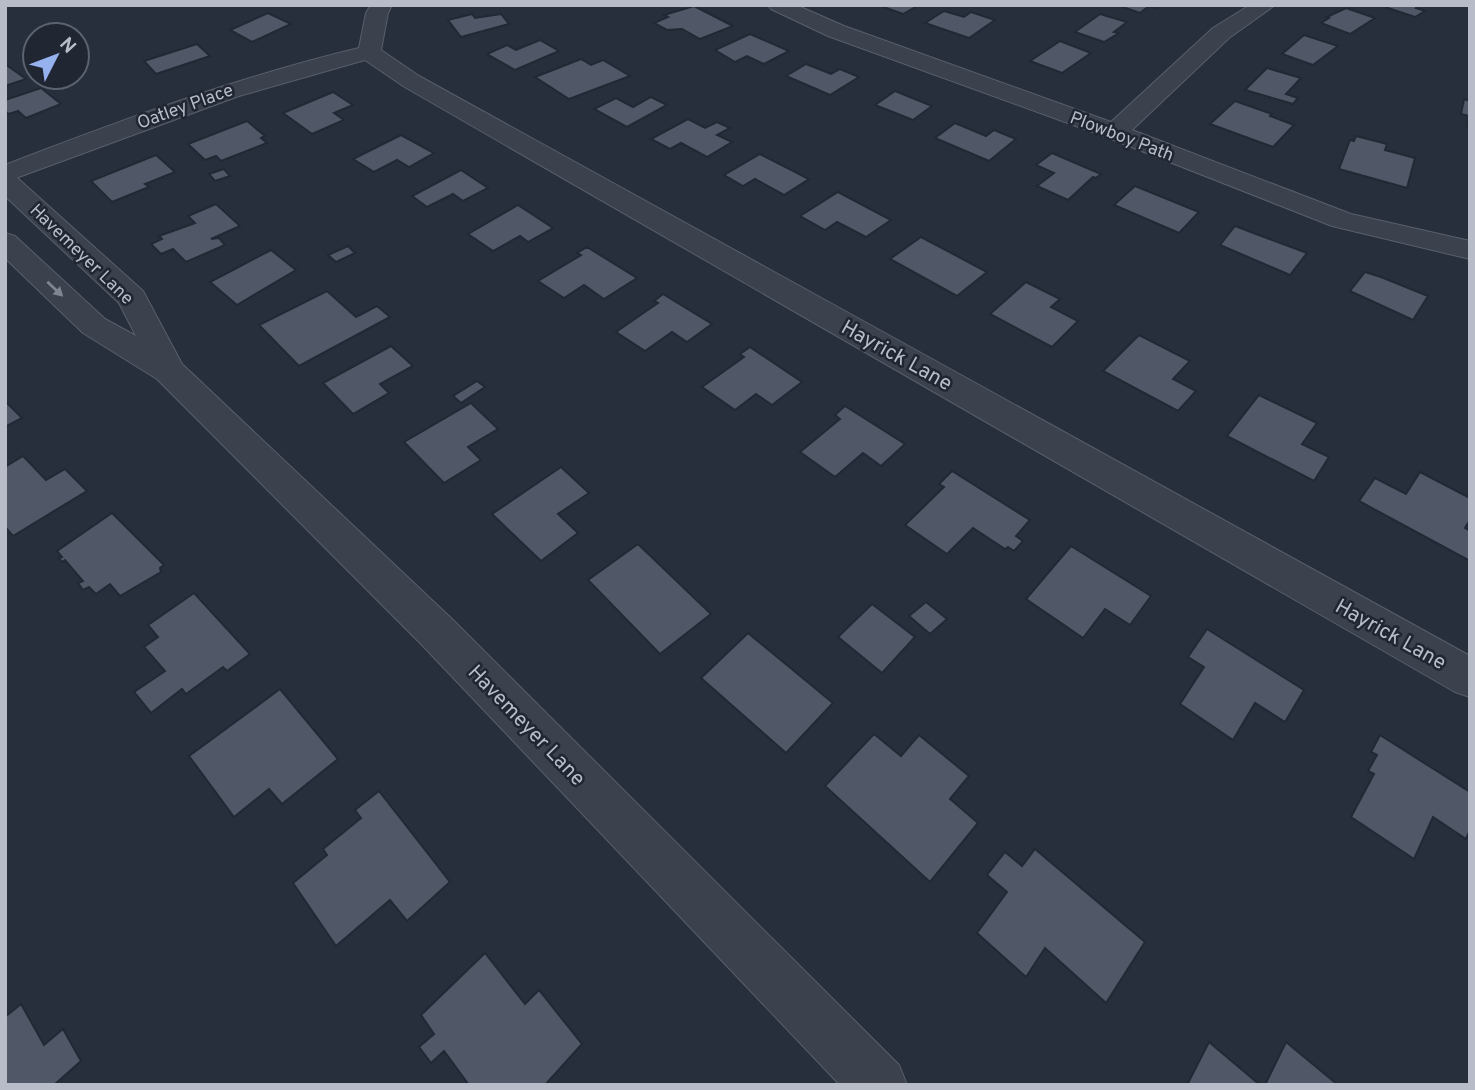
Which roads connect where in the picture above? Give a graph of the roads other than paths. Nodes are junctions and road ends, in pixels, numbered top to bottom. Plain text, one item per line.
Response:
1 (382, 5) edge
2 (778, 5) edge
3 (1265, 5) edge
4 (369, 52) junction
5 (1115, 132) junction
6 (5, 174) edge
7 (5, 181) edge
8 (5, 242) edge
9 (1470, 250) edge
10 (169, 371) junction
11 (1470, 678) edge
12 (879, 1085) edge

1 - 4 street
2 - 5 street, Plowboy Path
3 - 5 street
4 - 6 street, Oatley Place
4 - 11 street, Hayrick Lane
5 - 9 street, Plowboy Path
7 - 10 street, Havemeyer Lane
8 -> 10 street, Havemeyer Lane
10 - 12 street, Havemeyer Lane

